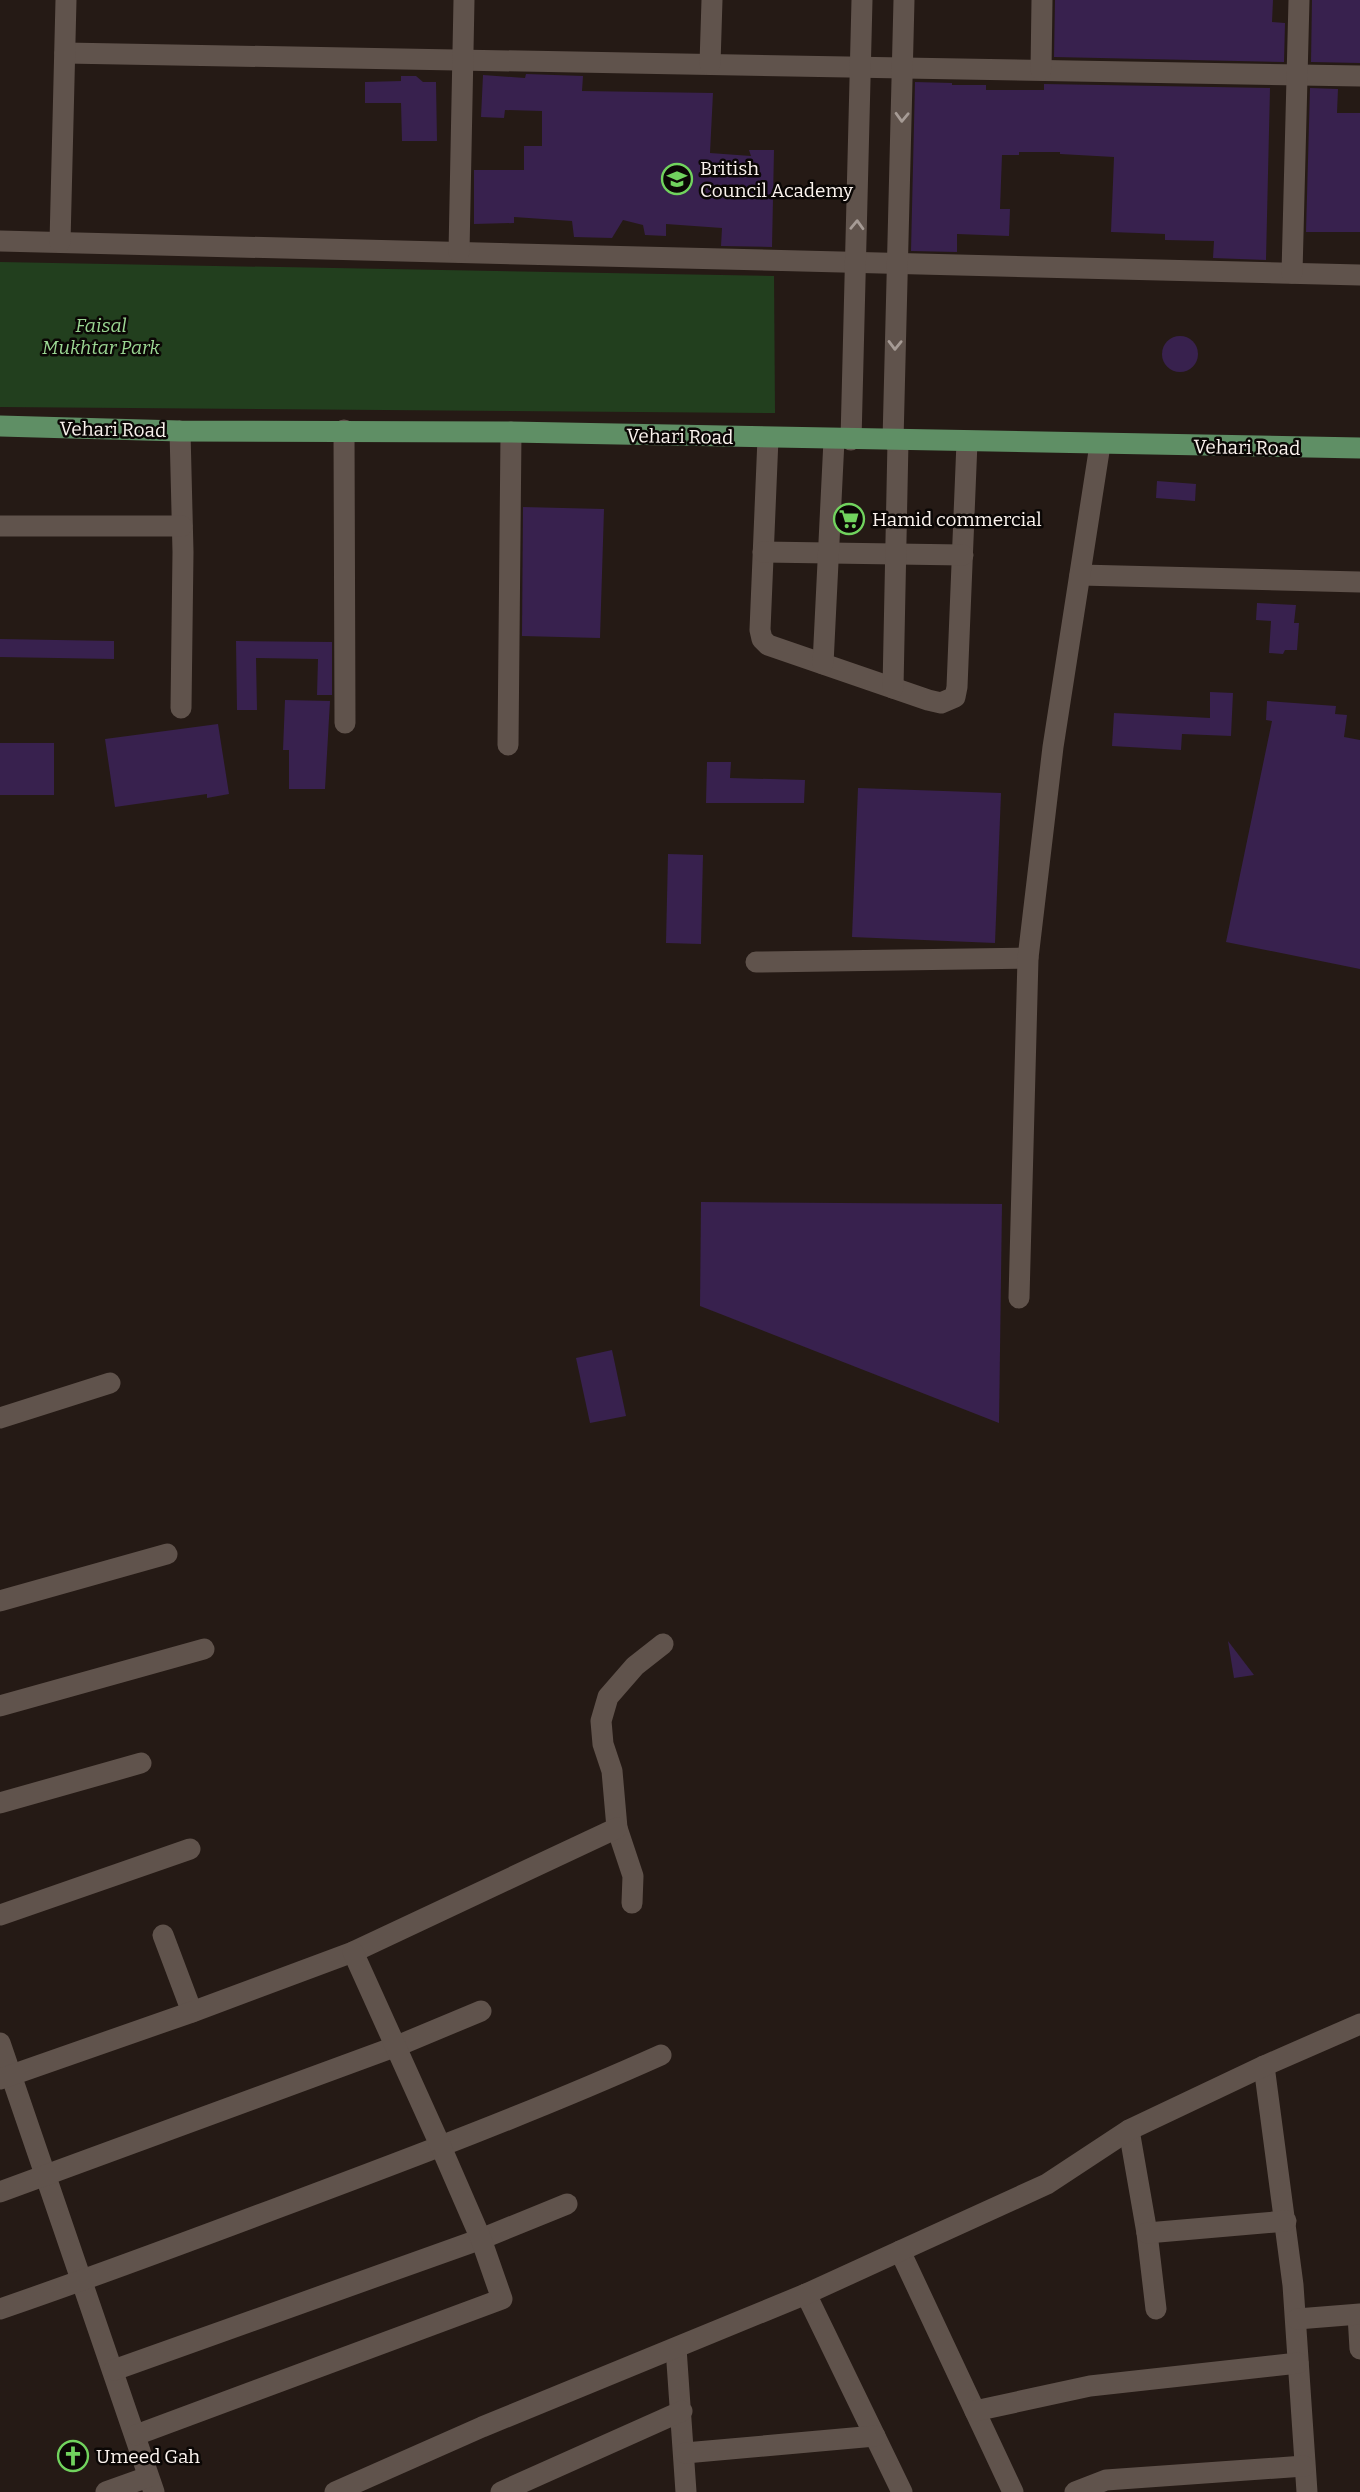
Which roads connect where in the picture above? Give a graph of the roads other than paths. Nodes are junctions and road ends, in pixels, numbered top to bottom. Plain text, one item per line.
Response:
1 (66, 0) edge
2 (464, 0) edge
3 (712, 0) edge
4 (862, 0) edge
5 (904, 0) edge
6 (1042, 0) edge
7 (1299, 0) edge
8 (65, 54) junction
9 (463, 60) junction
10 (710, 64) junction
11 (861, 67) junction
12 (903, 69) junction
13 (1041, 70) junction
14 (1297, 74) junction
15 (1360, 76) edge
16 (0, 241) edge
17 (61, 242) junction
18 (459, 252) junction
19 (855, 263) junction
20 (897, 264) junction
21 (1292, 274) junction
22 (1360, 275) edge
23 (0, 426) edge
24 (344, 430) junction
25 (180, 431) junction
26 (511, 432) junction
27 (768, 438) junction
28 (843, 440) junction
29 (895, 441) junction
30 (967, 442) junction
31 (1100, 445) junction
32 (1360, 448) edge
33 (0, 526) edge
34 (182, 526) junction
35 (763, 552) junction
36 (828, 553) junction
37 (895, 554) junction
38 (963, 555) junction
39 (1080, 575) junction
40 (1360, 582) edge
41 (823, 664) junction
42 (893, 688) junction
43 (181, 708) dead end
44 (345, 723) dead end
45 (508, 745) dead end
46 (1028, 958) junction
47 (756, 962) dead end
48 (1019, 1298) dead end
49 (110, 1383) dead end
50 (0, 1418) edge
51 (167, 1554) dead end
52 (0, 1601) edge
53 (663, 1644) dead end
54 (204, 1649) dead end
55 (0, 1706) edge
56 (141, 1762) dead end
57 (0, 1803) edge
58 (617, 1828) junction
59 (190, 1849) dead end
60 (632, 1903) dead end
61 (0, 1915) edge
62 (163, 1935) dead end
63 (353, 1952) junction
64 (481, 2011) dead end
65 (192, 2012) junction
66 (1360, 2024) edge
67 (0, 2043) edge
68 (397, 2046) junction
69 (661, 2055) dead end
70 (1264, 2066) junction
71 (6, 2077) edge
72 (1129, 2130) junction
73 (441, 2147) junction
74 (46, 2174) junction
75 (0, 2192) edge
76 (567, 2204) dead end
77 (1286, 2221) junction
78 (1147, 2233) junction
79 (481, 2239) junction
80 (900, 2251) junction
81 (83, 2281) junction
82 (806, 2294) junction
83 (0, 2309) edge
84 (1156, 2309) dead end
85 (1359, 2314) edge
86 (1297, 2319) junction
87 (676, 2348) junction
88 (1360, 2349) edge
89 (1298, 2363) junction
90 (114, 2370) junction
91 (682, 2411) junction
92 (975, 2411) junction
93 (136, 2435) junction
94 (875, 2436) junction
95 (685, 2453) junction
96 (1304, 2466) junction
97 (151, 2485) edge
98 (526, 2486) edge
99 (106, 2492) edge
100 (335, 2492) edge
101 (501, 2492) edge
102 (686, 2492) edge
103 (902, 2492) edge
104 (1013, 2492) edge
105 (1074, 2492) edge
106 (1307, 2492) edge

1 - 8 street
2 - 9 street
3 - 10 street
4 - 11 street
5 - 12 street
6 - 13 street
7 - 14 street
8 - 9 street
8 - 17 street
9 - 10 street
9 - 18 street
10 - 11 street
11 - 12 street
19 -> 11 street
12 - 13 street
12 -> 20 street
13 - 14 street
14 - 15 street
14 - 21 street
16 - 17 street
17 - 18 street
18 - 19 street
19 - 20 street
19 - 28 street
20 - 21 street
20 -> 29 street
21 - 22 street
23 - 25 main road, Vehari Road
24 - 25 main road, Vehari Road
24 - 26 main road, Vehari Road
24 - 44 street
25 - 34 street
26 - 27 main road, Vehari Road
26 - 45 street
27 - 28 main road, Vehari Road
27 - 35 street
28 - 29 main road, Vehari Road
28 - 36 street
29 - 30 main road, Vehari Road
29 - 37 street
30 - 31 main road, Vehari Road
30 - 38 street
31 - 32 main road, Vehari Road
31 - 39 street
33 - 34 street
34 - 43 street
35 - 36 street
35 - 41 street
36 - 37 street
36 - 41 street
37 - 38 street
37 - 42 street
38 - 42 street
39 - 40 street
39 - 46 street
41 - 42 street
46 - 47 street
46 - 48 street
49 - 50 street
51 - 52 street
53 - 58 street
54 - 55 street
56 - 57 street
58 - 60 street
58 - 63 street
59 - 61 street
62 - 65 street
63 - 65 street
63 - 68 street
64 - 68 street
65 - 71 street
66 - 70 street
67 - 71 street
68 - 73 street
68 - 74 street
69 - 73 street
70 - 72 street
70 - 77 street
71 - 74 street
72 - 78 street
72 - 80 street
73 - 79 street
73 - 81 street
74 - 75 street
74 - 81 street
76 - 79 street
77 - 78 street
77 - 86 street
78 - 84 street
79 - 90 street
79 - 93 street
80 - 82 street
80 - 92 street
81 - 83 street
81 - 90 street
82 - 87 street
82 - 94 street
85 - 86 street
85 - 88 street
86 - 89 street
87 - 91 street
87 - 100 street
89 - 92 street
89 - 96 street
90 - 93 street
91 - 95 street
91 - 98 street
92 - 104 street
93 - 97 street
94 - 95 street
94 - 103 street
95 - 102 street
96 - 105 street
96 - 106 street
97 - 99 street
98 - 101 street

